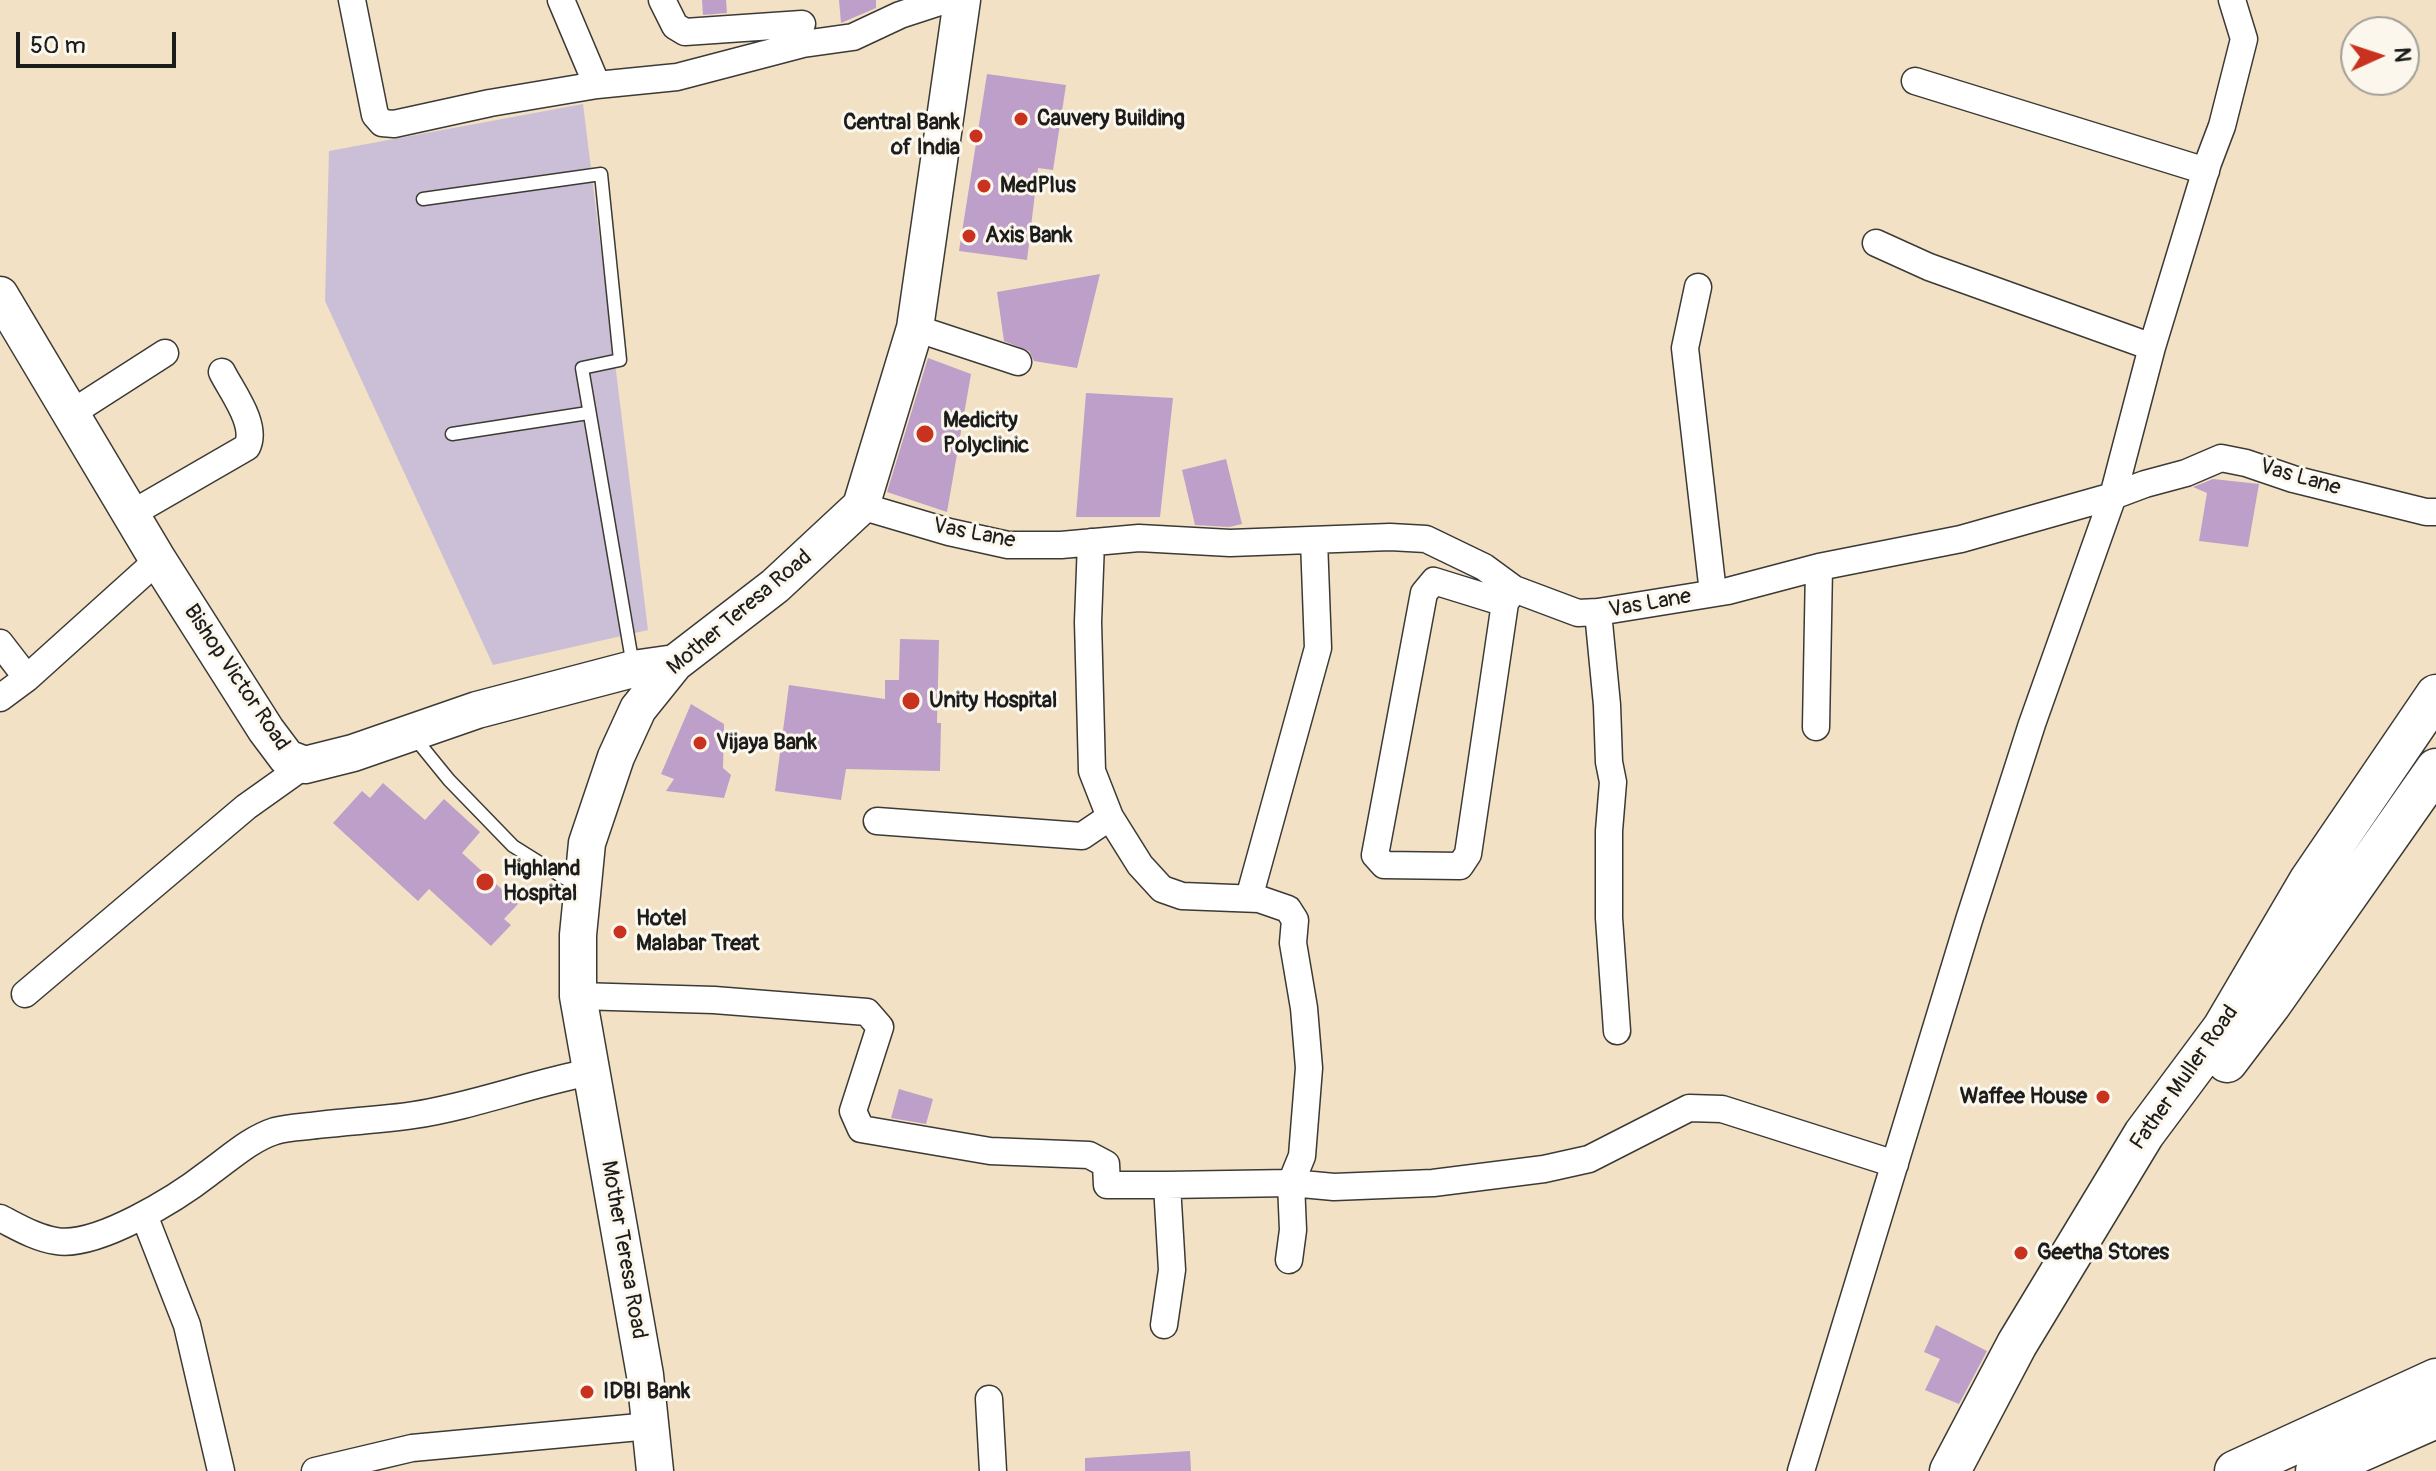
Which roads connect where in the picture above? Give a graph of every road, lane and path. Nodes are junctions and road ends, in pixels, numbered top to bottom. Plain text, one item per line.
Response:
1 (352, 0) edge
2 (561, 0) edge
3 (662, 0) edge
4 (946, 0) edge
5 (962, 0) edge
6 (2232, 0) edge
7 (802, 23) edge
8 (1915, 81) dead end
9 (597, 85) junction
10 (2206, 171) junction
11 (423, 199) dead end
12 (1876, 243) dead end
13 (1698, 287) dead end
14 (0, 295) edge
15 (915, 328) junction
16 (2152, 347) junction
17 (165, 353) dead end
18 (1018, 362) dead end
19 (222, 372) dead end
20 (588, 413) junction
21 (70, 414) junction
22 (452, 434) dead end
23 (2113, 496) junction
24 (861, 506) junction
25 (2436, 512) edge
26 (131, 514) junction
27 (1314, 540) junction
28 (1091, 542) junction
29 (158, 560) junction
30 (1819, 567) junction
31 (1713, 593) junction
32 (1509, 596) junction
33 (1598, 612) junction
34 (0, 643) edge
35 (675, 663) junction
36 (633, 669) junction
37 (27, 678) junction
38 (2436, 695) edge
39 (0, 698) edge
40 (1816, 727) dead end
41 (409, 731) junction
42 (305, 765) junction
43 (2436, 769) edge
44 (1110, 817) junction
45 (877, 821) dead end
46 (582, 889) junction
47 (1249, 898) junction
48 (25, 994) dead end
49 (578, 996) junction
50 (1617, 1031) dead end
51 (591, 1072) junction
52 (1895, 1164) junction
53 (1291, 1183) junction
54 (1167, 1185) junction
55 (144, 1215) junction
56 (0, 1218) edge
57 (1289, 1260) dead end
58 (1164, 1325) dead end
59 (2436, 1379) edge
60 (989, 1399) dead end
61 (2436, 1418) edge
62 (650, 1426) junction
63 (221, 1471) edge
64 (315, 1471) edge
65 (655, 1471) edge
66 (993, 1471) edge
67 (1801, 1471) edge
68 (1950, 1471) edge
69 (1978, 1471) edge
70 (2235, 1471) edge
71 (2316, 1471) edge

1 - 9 street
2 - 9 street
3 - 7 street
4 - 7 street
5 - 15 main road
6 - 10 street
7 - 9 street
8 - 10 street
10 - 16 street
11 - 20 lane
12 - 16 street
13 - 31 street
14 - 21 main road, Bishop Victor Road
15 - 18 street
15 - 24 main road
16 - 23 street
17 - 21 street
19 - 26 street
20 - 22 lane
20 - 36 lane
21 - 26 main road, Bishop Victor Road
23 - 25 street, Vas Lane
23 - 30 street, Vas Lane
23 - 52 street
24 - 28 street, Vas Lane
24 - 35 main road, Mother Teresa Road
26 - 29 main road, Bishop Victor Road
27 - 28 street, Vas Lane
27 - 32 street, Vas Lane
27 - 47 street
28 - 44 street
29 - 37 street
29 - 42 main road, Bishop Victor Road
30 - 31 street, Vas Lane
30 - 40 street
31 - 33 street, Vas Lane
32 - 32 street
32 - 33 street, Vas Lane
33 - 50 street
34 - 37 street
35 - 36 main road, Bishop Victor Road
35 - 46 main road, Mother Teresa Road
36 - 41 main road, Bishop Victor Road
37 - 39 street
38 - 68 main road, Father Muller Road
41 - 42 main road, Bishop Victor Road
41 - 46 lane
42 - 48 street
43 - 69 main road
44 - 45 street
44 - 47 street
46 - 49 main road, Mother Teresa Road
47 - 53 street
49 - 51 main road, Mother Teresa Road
49 - 54 street
51 - 55 street
51 - 62 main road, Mother Teresa Road
52 - 53 street
52 - 67 street
53 - 54 street
53 - 57 street
54 - 58 street
55 - 56 street
55 - 63 street
59 - 70 main road
60 - 66 street
61 - 71 main road
62 - 64 street
62 - 65 main road, Mother Teresa Road

